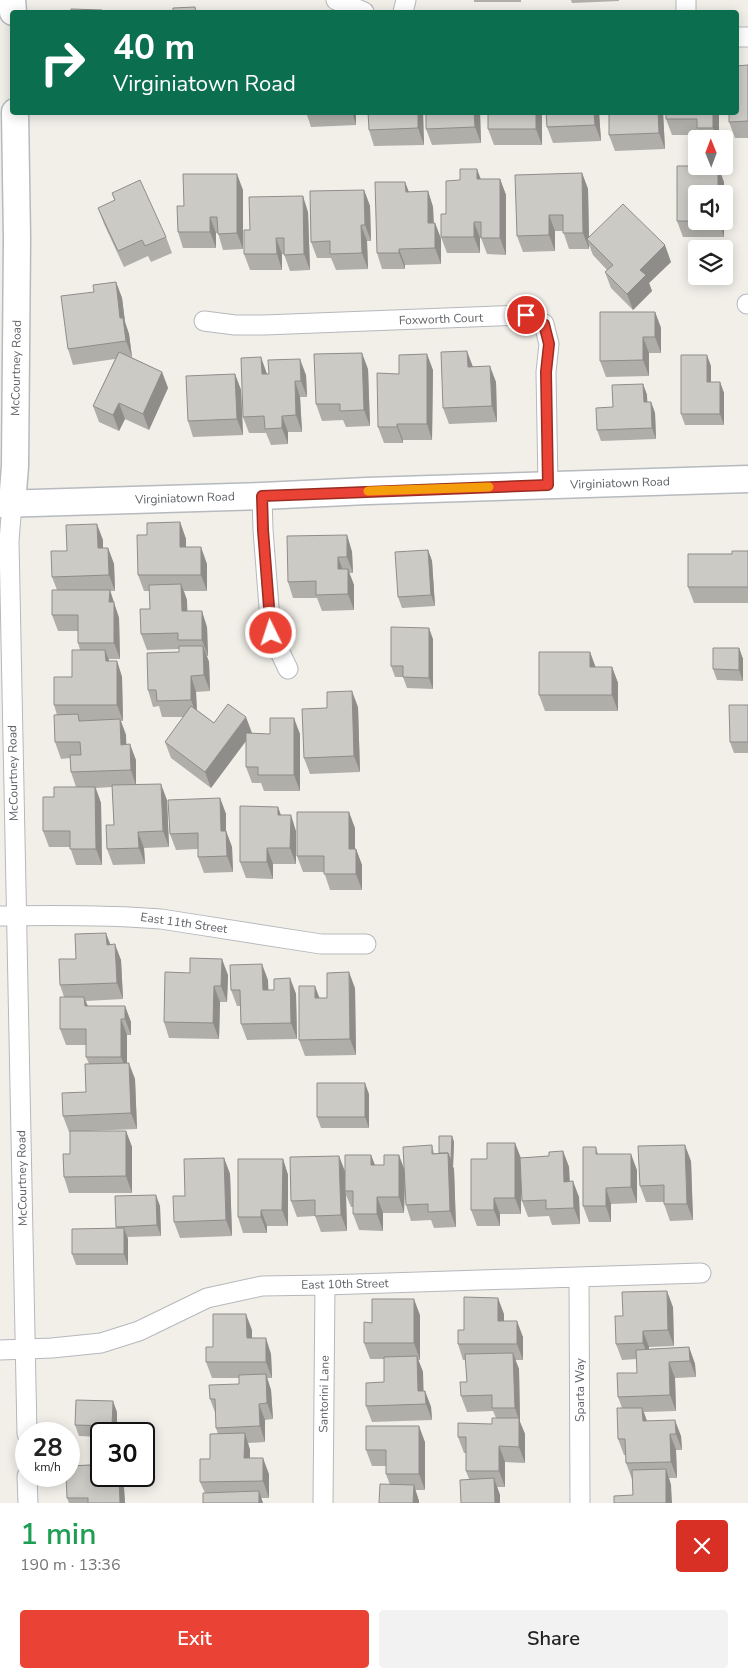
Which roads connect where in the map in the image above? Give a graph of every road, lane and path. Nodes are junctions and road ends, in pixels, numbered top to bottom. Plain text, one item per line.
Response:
1 (336, 0) edge
2 (359, 10) edge
3 (15, 115) edge
4 (9, 239) edge
5 (204, 322) dead end
6 (748, 479) edge
7 (548, 485) junction
8 (262, 496) junction
9 (6, 504) edge
10 (288, 669) dead end
11 (8, 916) edge
12 (366, 944) dead end
13 (701, 1272) dead end
14 (579, 1277) junction
15 (325, 1286) junction
16 (0, 1350) edge
17 (26, 1350) junction
18 (27, 1422) edge
19 (27, 1487) edge
20 (28, 1503) edge
21 (323, 1503) edge
22 (580, 1503) edge

1 - 2 street
3 - 4 street, McCourtney Road
4 - 9 street, McCourtney Road
5 - 7 street, Foxworth Court
6 - 7 street, Virginiatown Road
7 - 8 street, Virginiatown Road
8 - 9 street, Virginiatown Road
8 - 10 street
9 - 11 street, McCourtney Road
11 - 12 street, East 11th Street
11 - 17 street, McCourtney Road
13 - 14 street, East 10th Street
14 - 15 street, East 10th Street
14 - 22 street, Sparta Way
15 - 17 street, East 10th Street
15 - 21 street, Santorini Lane
16 - 17 street, East 10th Street
17 - 18 street, McCourtney Road
19 - 20 street

